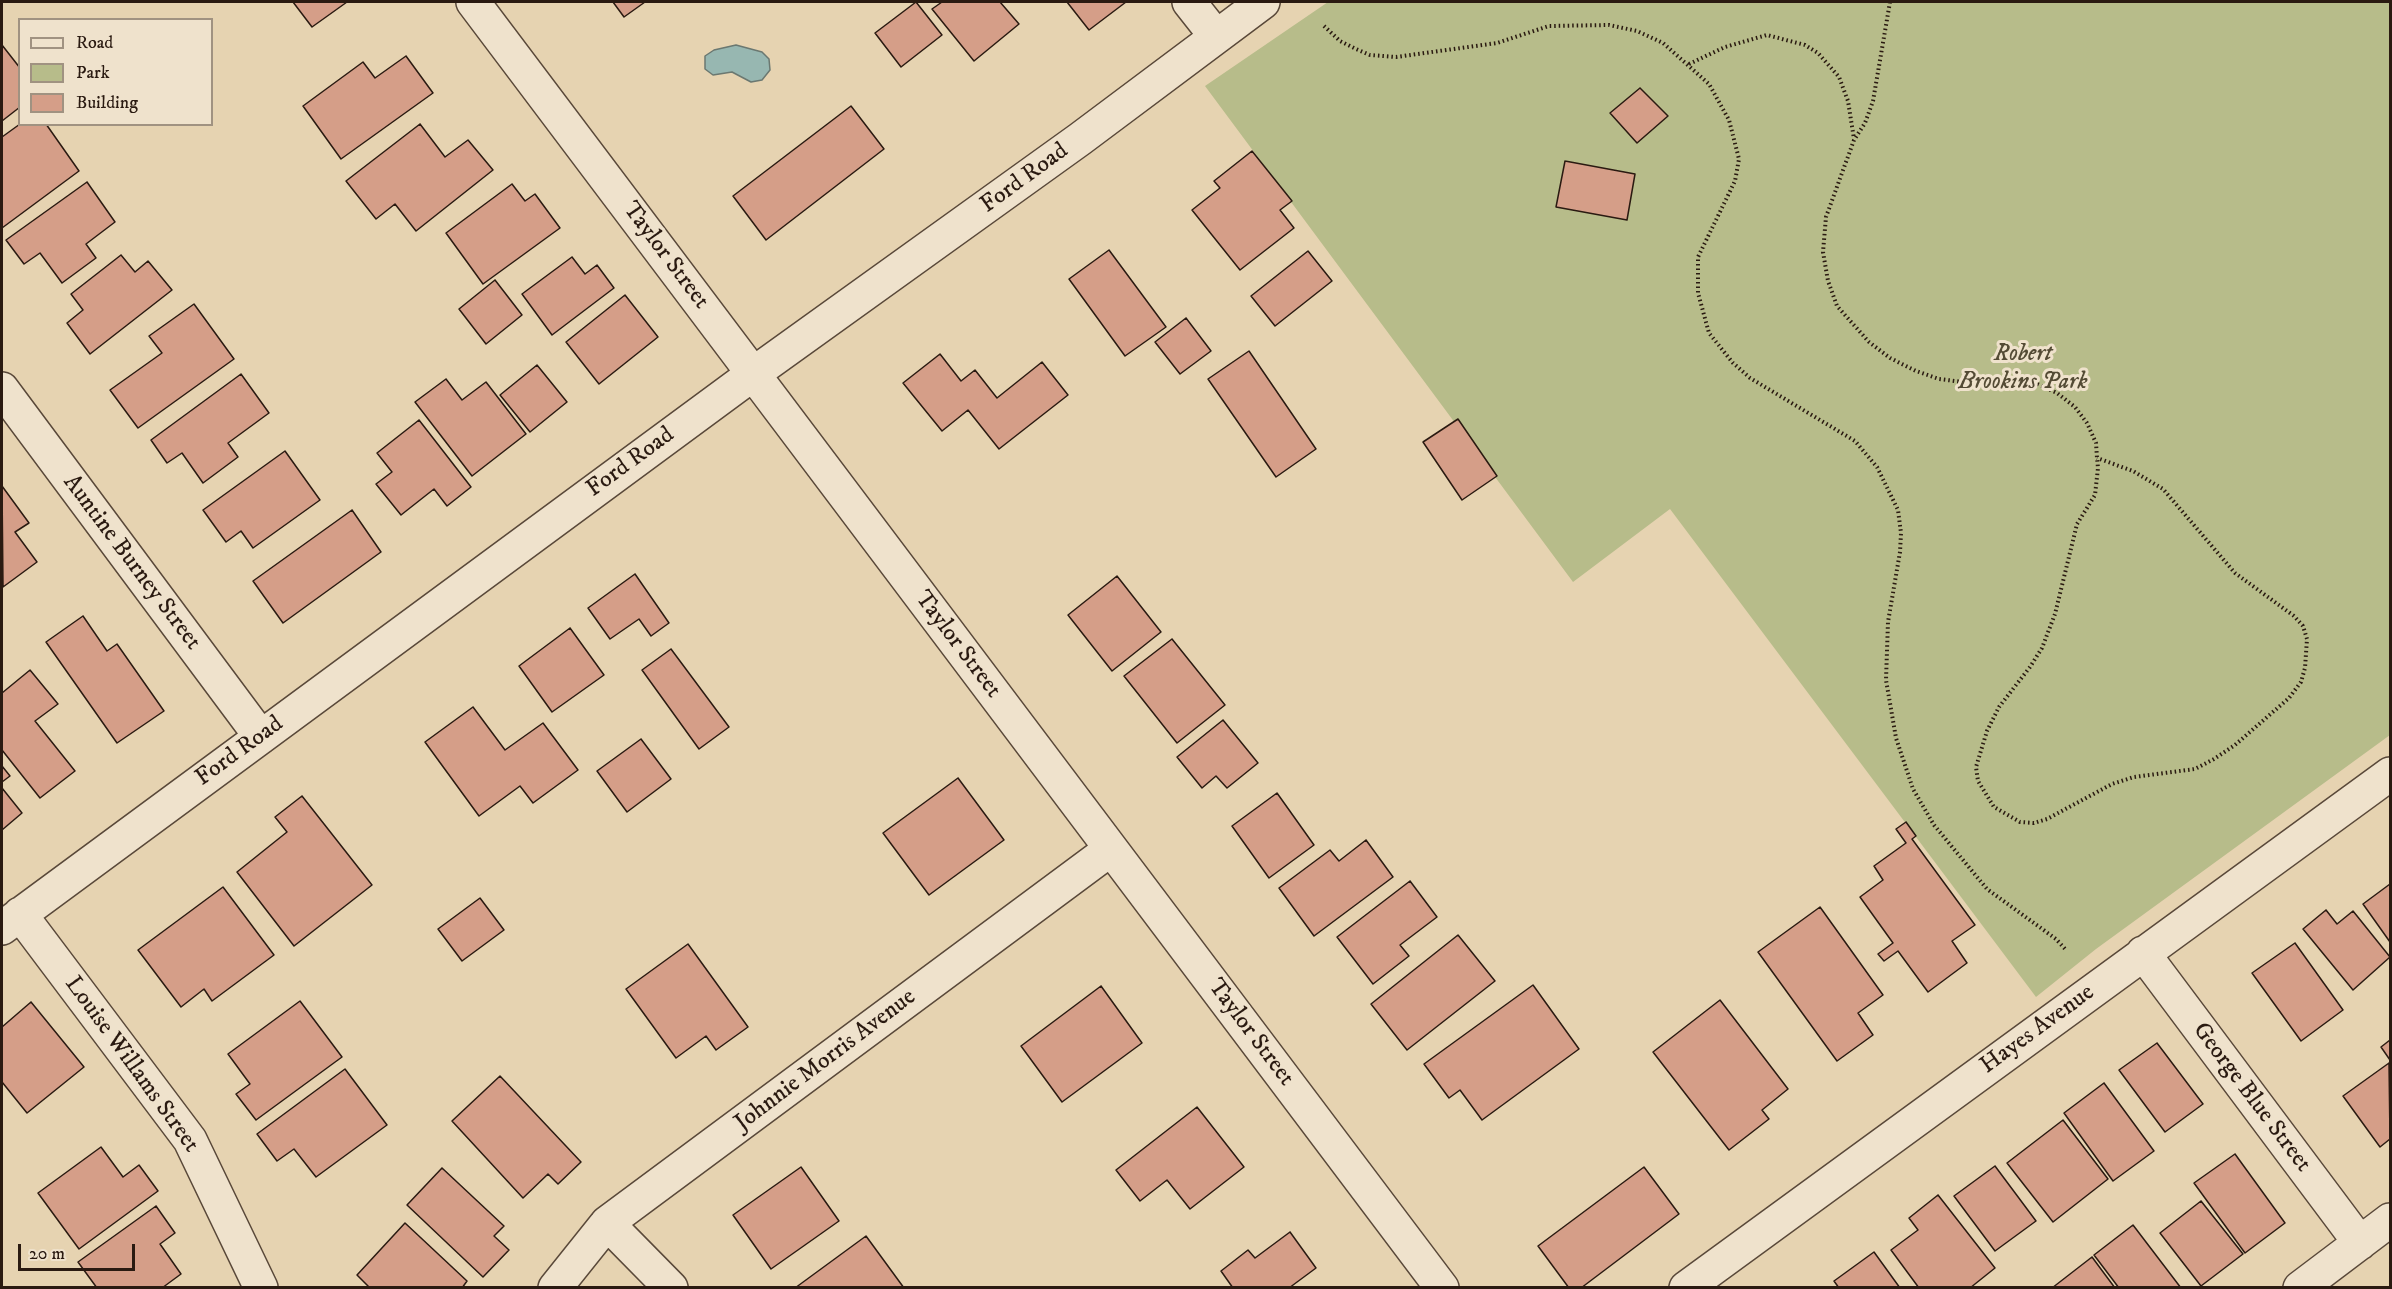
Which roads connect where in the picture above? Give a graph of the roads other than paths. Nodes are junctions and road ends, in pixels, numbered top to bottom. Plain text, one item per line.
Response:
1 (473, 2) edge
2 (1189, 2) edge
3 (1263, 2) edge
4 (1215, 35) junction
5 (753, 374) junction
6 (2, 389) edge
7 (261, 737) junction
8 (2391, 774) edge
9 (1111, 849) junction
10 (11, 921) edge
11 (2143, 953) junction
12 (2391, 1220) edge
13 (607, 1223) junction
14 (2360, 1243) junction
15 (261, 1287) edge
16 (555, 1287) edge
17 (670, 1287) edge
18 (1442, 1287) edge
19 (1686, 1287) edge
20 (2300, 1287) edge

1 - 5 street, Taylor Street
2 - 4 street
3 - 4 street, Ford Road
4 - 5 street, Ford Road
5 - 7 street, Ford Road
5 - 9 street, Taylor Street
6 - 7 street, Auntine Burney Street
7 - 10 street, Ford Road
8 - 11 street, Hayes Avenue
9 - 13 street, Johnnie Morris Avenue
9 - 18 street, Taylor Street
10 - 15 street, Louise Willams Street
11 - 14 street, George Blue Street
11 - 19 street, Hayes Avenue
12 - 14 street
13 - 16 street, Johnnie Morris Avenue
13 - 17 street
14 - 20 street

